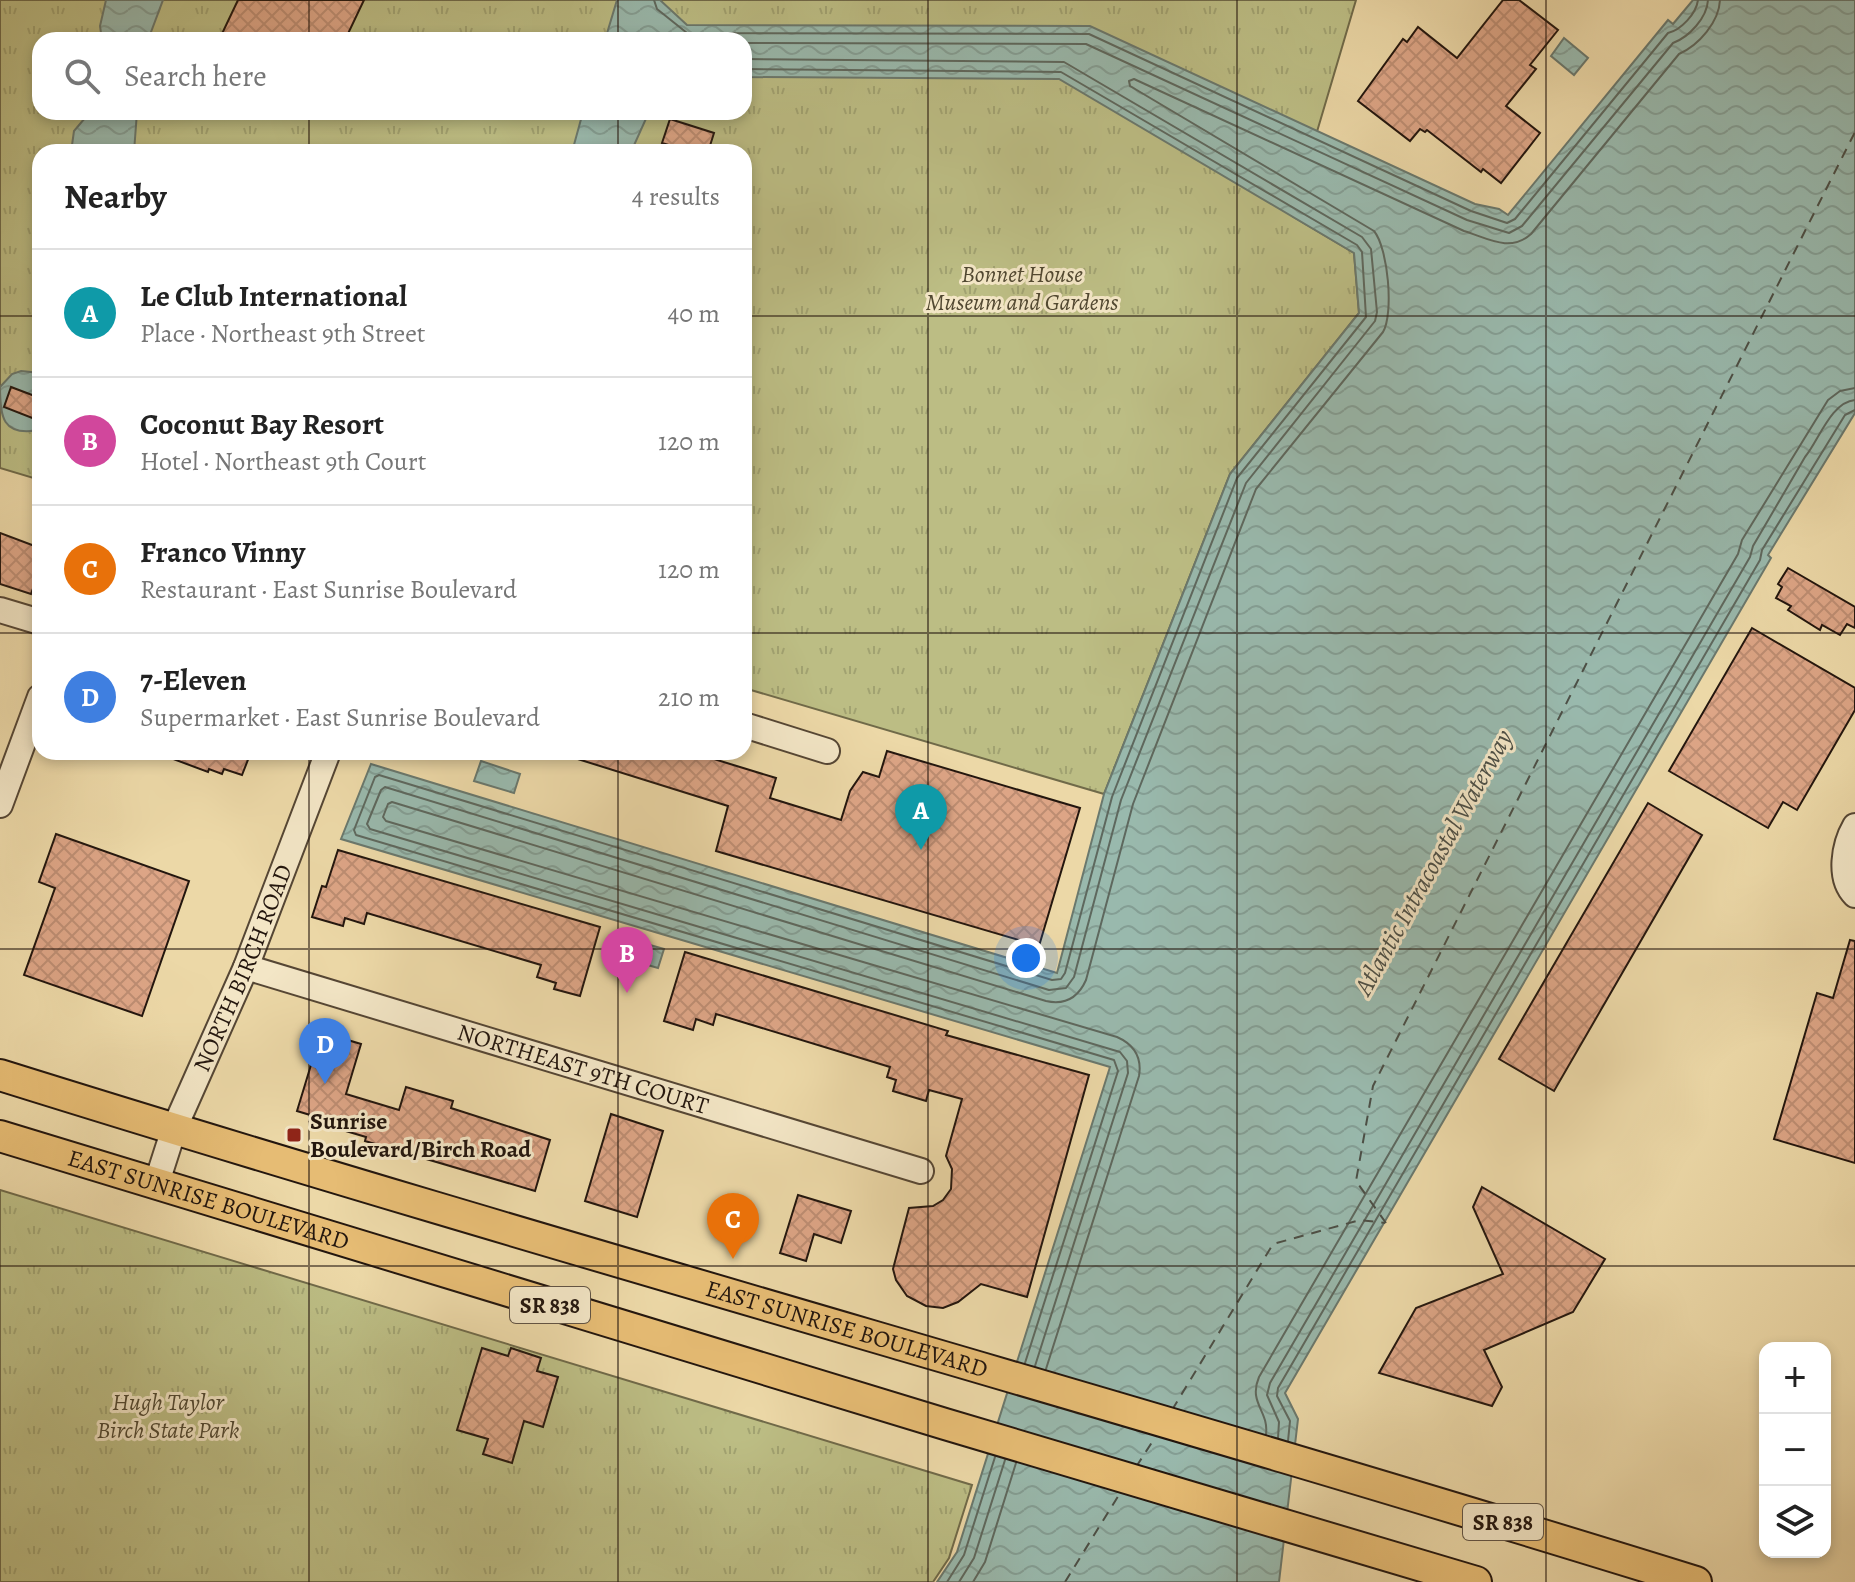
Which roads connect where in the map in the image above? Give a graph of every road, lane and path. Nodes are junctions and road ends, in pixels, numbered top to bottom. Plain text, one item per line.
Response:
1 (0, 610) edge
2 (32, 620) edge
3 (32, 719) edge
4 (752, 728) edge
5 (827, 751) dead end
6 (325, 760) edge
7 (0, 805) edge
8 (1855, 826) edge
9 (1855, 895) edge
10 (246, 967) junction
11 (0, 1075) edge
12 (174, 1129) junction
13 (0, 1136) edge
14 (921, 1171) dead end
15 (156, 1185) junction
16 (1659, 1571) junction
17 (1476, 1582) edge
18 (1624, 1582) edge
19 (1696, 1582) edge

1 - 2 street
3 - 7 street
4 - 5 street
6 - 10 street, NORTH BIRCH ROAD
8 - 9 street
10 - 12 street, NORTH BIRCH ROAD
10 - 14 street, NORTHEAST 9TH COURT
11 - 12 main road, EAST SUNRISE BOULEVARD / SR 838
12 - 15 street, NORTH BIRCH ROAD
12 - 16 main road, EAST SUNRISE BOULEVARD / SR 838
13 - 15 main road, EAST SUNRISE BOULEVARD / SR 838
15 - 17 main road, EAST SUNRISE BOULEVARD / SR 838
16 - 18 main road
16 - 19 main road, EAST SUNRISE BOULEVARD / SR 838

